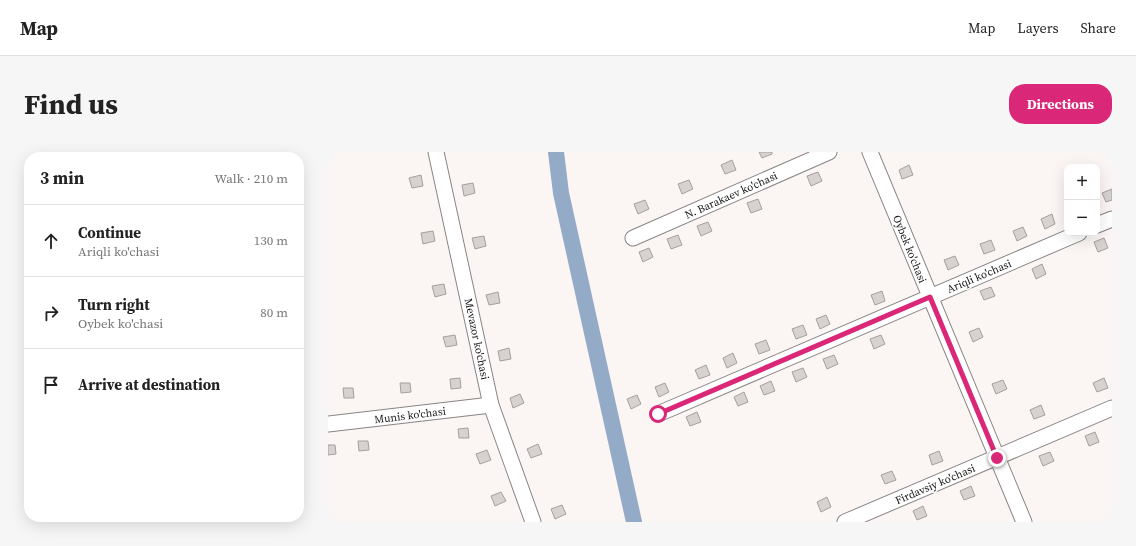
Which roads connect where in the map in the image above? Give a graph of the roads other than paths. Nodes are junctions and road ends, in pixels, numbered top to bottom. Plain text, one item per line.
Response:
1 (436, 152) edge
2 (829, 152) edge
3 (870, 152) edge
4 (1112, 219) edge
5 (1100, 224) edge
6 (1072, 236) edge
7 (633, 238) dead end
8 (930, 297) junction
9 (492, 405) junction
10 (1112, 408) edge
11 (658, 414) dead end
12 (328, 424) edge
13 (997, 458) junction
14 (534, 522) edge
15 (845, 522) edge
16 (1024, 522) edge

1 - 9 street, Mevazor ko'chasi
2 - 7 street, N. Barakaev ko'chasi
3 - 8 street, Oybek ko'chasi
4 - 5 street
6 - 8 street, Ariqli ko'chasi
8 - 11 street, Ariqli ko'chasi
8 - 13 street, Oybek ko'chasi
9 - 12 street, Munis ko'chasi
9 - 14 street, Mevazor ko'chasi
10 - 13 street, Firdavsiy ko'chasi
13 - 15 street, Firdavsiy ko'chasi
13 - 16 street, Oybek ko'chasi

